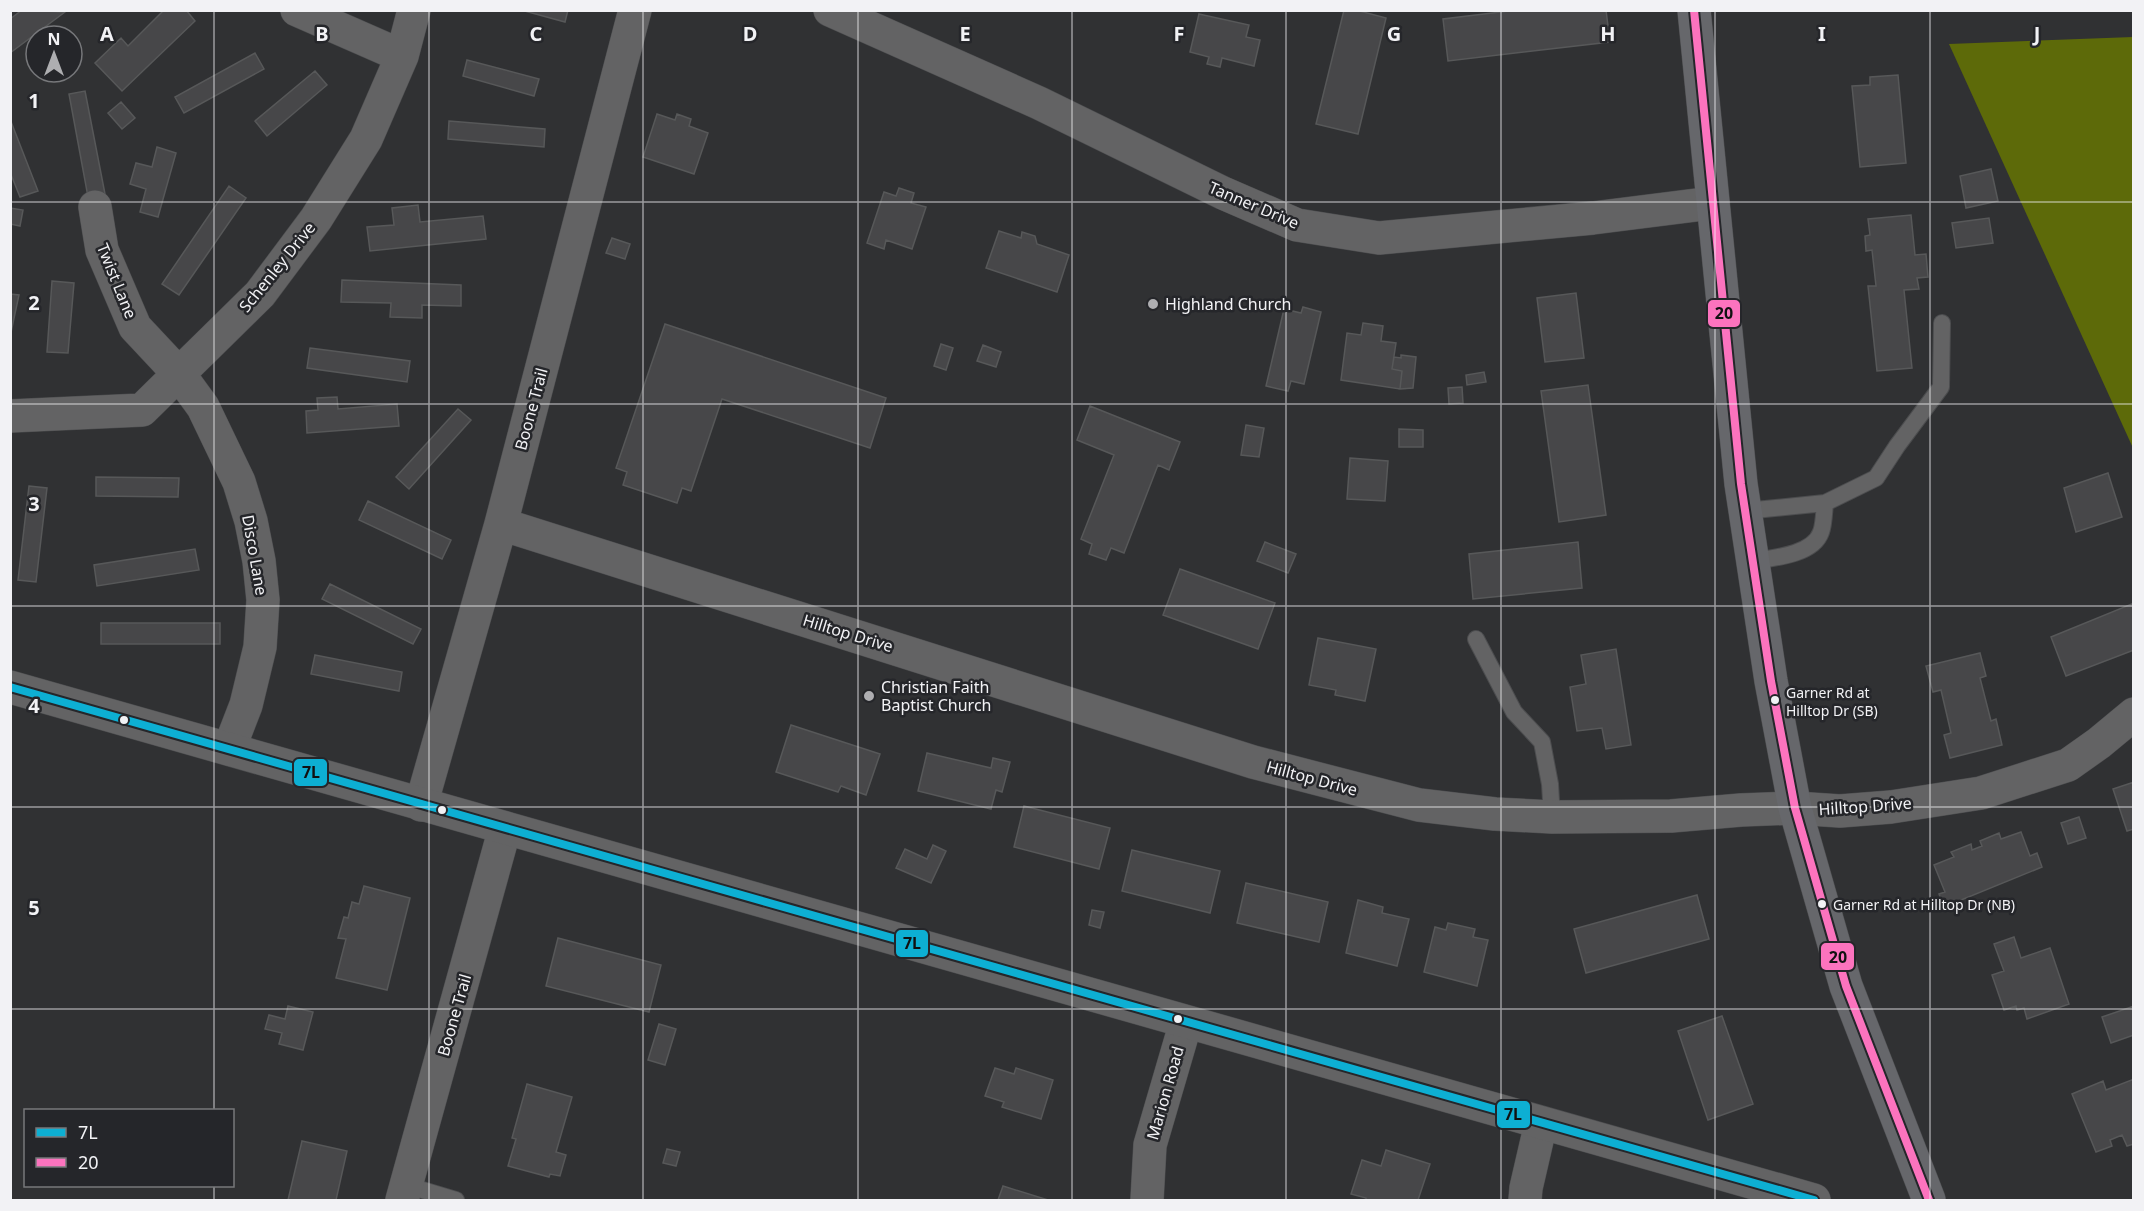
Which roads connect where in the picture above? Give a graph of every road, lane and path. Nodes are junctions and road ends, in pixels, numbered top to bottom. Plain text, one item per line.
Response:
1 (297, 10) edge
2 (414, 10) edge
3 (635, 10) edge
4 (831, 10) edge
5 (1694, 10) edge
6 (402, 56) junction
7 (1712, 203) junction
8 (95, 207) dead end
9 (1942, 323) dead end
10 (179, 374) junction
11 (10, 417) edge
12 (1825, 503) junction
13 (1745, 511) junction
14 (501, 524) junction
15 (1752, 561) junction
16 (1476, 639) dead end
17 (10, 687) edge
18 (2133, 714) edge
19 (229, 749) junction
20 (421, 805) junction
21 (1795, 808) junction
22 (1552, 817) junction
23 (505, 828) junction
24 (1186, 1023) junction
25 (1541, 1123) junction
26 (404, 1193) edge
27 (456, 1200) edge
28 (1147, 1200) edge
29 (1525, 1200) edge
30 (1814, 1200) edge
31 (1929, 1200) edge

1 - 6 street
2 - 6 street, Schenley Drive
3 - 14 street, Boone Trail
4 - 7 street, Tanner Drive
5 - 7 main road
6 - 10 street, Schenley Drive
7 - 13 main road
8 - 10 street, Twist Lane
9 - 12 lane
10 - 11 street, Schenley Drive
10 - 19 street, Disco Lane
12 - 13 lane
12 - 15 lane
13 - 15 main road
14 - 20 street, Boone Trail
14 - 22 street, Hilltop Drive
15 - 21 main road
16 - 22 lane
17 - 19 street
18 - 21 street, Hilltop Drive
19 - 20 street
20 - 23 street
21 - 22 street, Hilltop Drive
21 - 31 main road
23 - 24 street
23 - 26 street, Boone Trail
24 - 25 street
24 - 28 street, Marion Road
25 - 29 street
25 - 30 street
26 - 27 lane

